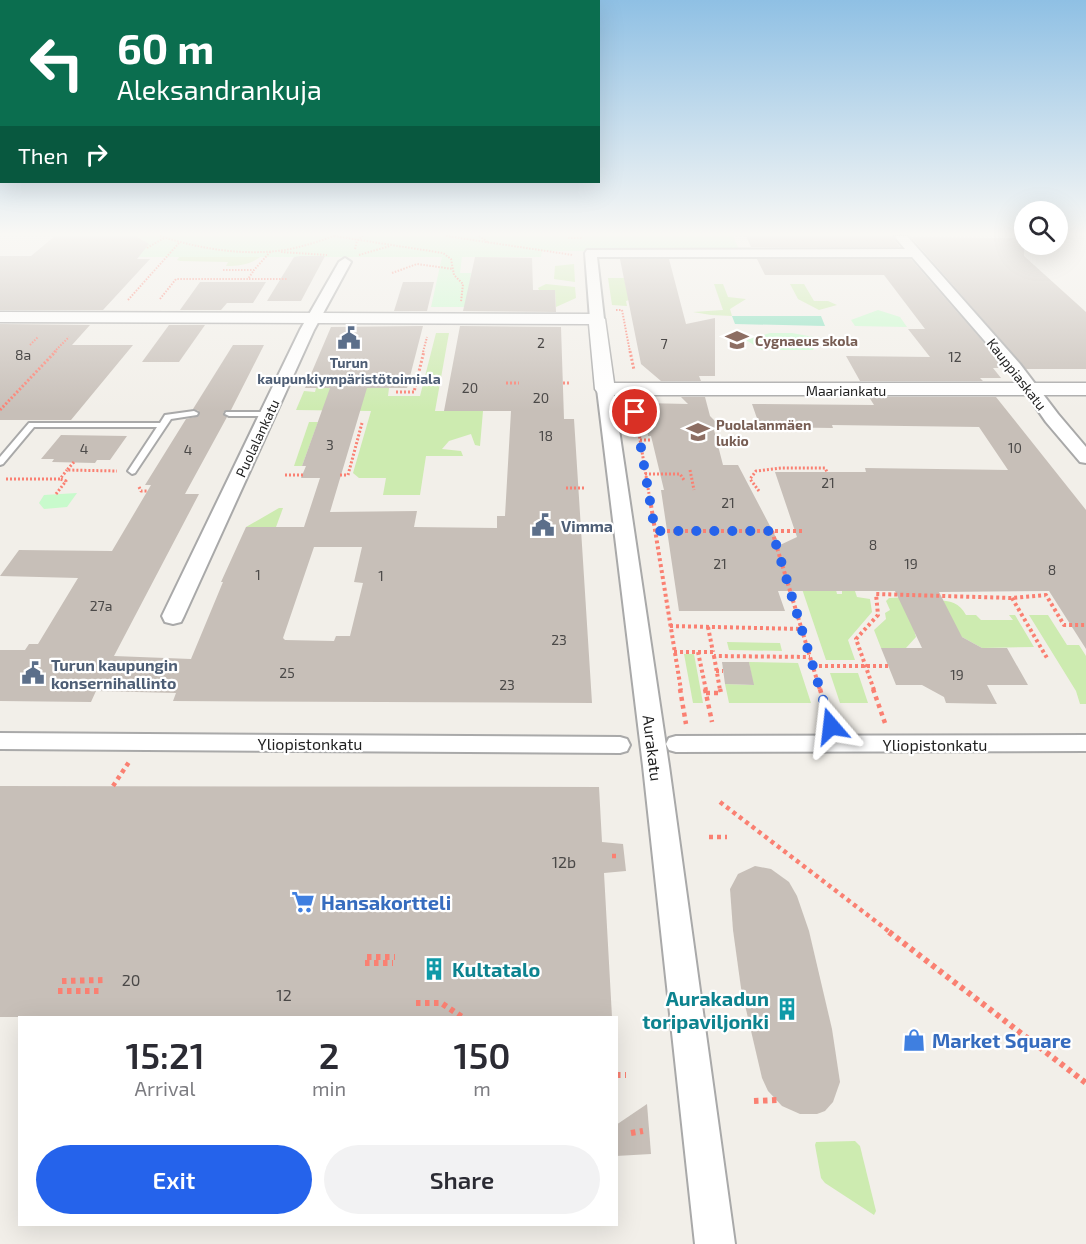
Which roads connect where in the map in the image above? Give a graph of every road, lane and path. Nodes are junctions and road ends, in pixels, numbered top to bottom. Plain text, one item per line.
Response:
1 (133, 294) edge
2 (164, 294) edge
3 (327, 294) edge
4 (462, 294) edge
5 (599, 294) edge
6 (950, 294) edge
7 (126, 302) dead end
8 (158, 302) dead end
9 (461, 306) dead end
10 (603, 314) junction
11 (0, 317) edge
12 (315, 318) junction
13 (625, 327) junction
14 (634, 327) dead end
15 (73, 332) dead end
16 (428, 333) dead end
17 (635, 375) dead end
18 (506, 382) dead end
19 (519, 382) dead end
20 (563, 383) dead end
21 (569, 383) dead end
22 (605, 389) junction
23 (1086, 389) edge
24 (1032, 390) junction
25 (396, 392) dead end
26 (0, 410) edge
27 (635, 412) dead end
28 (194, 413) dead end
29 (229, 414) dead end
30 (268, 414) junction
31 (362, 423) dead end
32 (163, 425) junction
33 (640, 440) junction
34 (652, 440) dead end
35 (1086, 458) edge
36 (0, 462) edge
37 (74, 462) dead end
38 (67, 470) junction
39 (690, 470) dead end
40 (132, 471) junction
41 (826, 472) dead end
42 (645, 474) junction
43 (285, 475) dead end
44 (303, 475) dead end
45 (340, 475) dead end
46 (0, 479) edge
47 (60, 479) junction
48 (684, 480) dead end
49 (566, 488) dead end
50 (585, 488) dead end
51 (694, 490) dead end
52 (147, 491) dead end
53 (759, 491) dead end
54 (56, 494) dead end
55 (655, 531) junction
56 (772, 531) junction
57 (805, 531) dead end
58 (1012, 598) junction
59 (173, 616) dead end
60 (1086, 625) edge
61 (670, 626) junction
62 (708, 627) junction
63 (802, 629) junction
64 (674, 651) junction
65 (698, 652) junction
66 (713, 654) junction
67 (810, 657) junction
68 (1047, 658) dead end
69 (813, 666) junction
70 (865, 666) junction
71 (888, 666) dead end
72 (716, 671) junction
73 (723, 671) dead end
74 (706, 693) junction
75 (878, 704) dead end
76 (683, 707) dead end
77 (0, 741) edge
78 (1086, 743) edge
79 (676, 744) dead end
80 (716, 744) junction
81 (837, 744) junction
82 (620, 745) dead end
83 (720, 802) dead end
84 (710, 837) dead end
85 (727, 837) dead end
86 (612, 856) dead end
87 (620, 856) dead end
88 (366, 960) dead end
89 (394, 960) dead end
90 (105, 980) dead end
91 (62, 981) dead end
92 (58, 991) dead end
93 (102, 991) dead end
94 (416, 1003) dead end
95 (461, 1016) edge
96 (618, 1074) edge
97 (626, 1076) dead end
98 (1086, 1083) edge
99 (778, 1100) dead end
100 (754, 1101) dead end
101 (643, 1131) dead end
102 (631, 1133) dead end
103 (715, 1244) edge

1 - 7 path
2 - 8 path
3 - 12 street, Puolalankatu
4 - 9 path
5 - 10 street, Aurakatu
6 - 24 street, Kauppiaskatu
10 - 12 street
10 - 13 path
10 - 22 street, Aurakatu
11 - 12 street
12 - 30 street, Puolalankatu
13 - 14 path
13 - 17 path
15 - 26 path
16 - 25 path
18 - 19 path
20 - 21 path
22 - 24 street, Maariankatu
22 - 103 street, Aurakatu
23 - 24 street, Maariankatu
24 - 35 street, Kauppiaskatu
27 - 33 path
28 - 32 lane
29 - 30 lane
30 - 59 street, Puolalankatu
31 - 45 path
32 - 36 lane
32 - 40 lane
33 - 34 path
33 - 42 path
37 - 38 path
38 - 40 path
38 - 47 path
39 - 51 path
40 - 52 path
41 - 53 path
42 - 48 path
42 - 55 path
43 - 44 path
46 - 47 path
47 - 54 path
49 - 50 path
55 - 56 path
55 - 61 path
56 - 57 path
56 - 63 path
58 - 60 path
58 - 68 path
58 - 70 path
61 - 62 path
61 - 64 path
62 - 63 path
62 - 66 path
63 - 67 path
64 - 65 path
64 - 76 path
65 - 66 path
65 - 74 path
66 - 67 path
66 - 72 path
67 - 69 path
69 - 70 path
69 - 81 path
70 - 71 path
70 - 75 path
72 - 73 path
72 - 74 path
74 - 80 path
77 - 82 street, Yliopistonkatu
78 - 81 street, Yliopistonkatu
79 - 80 street, Yliopistonkatu
80 - 81 street, Yliopistonkatu
83 - 98 path
84 - 85 path
86 - 87 path
88 - 89 path
90 - 91 path
92 - 93 path
94 - 95 path
96 - 97 path
99 - 100 path
101 - 102 path

